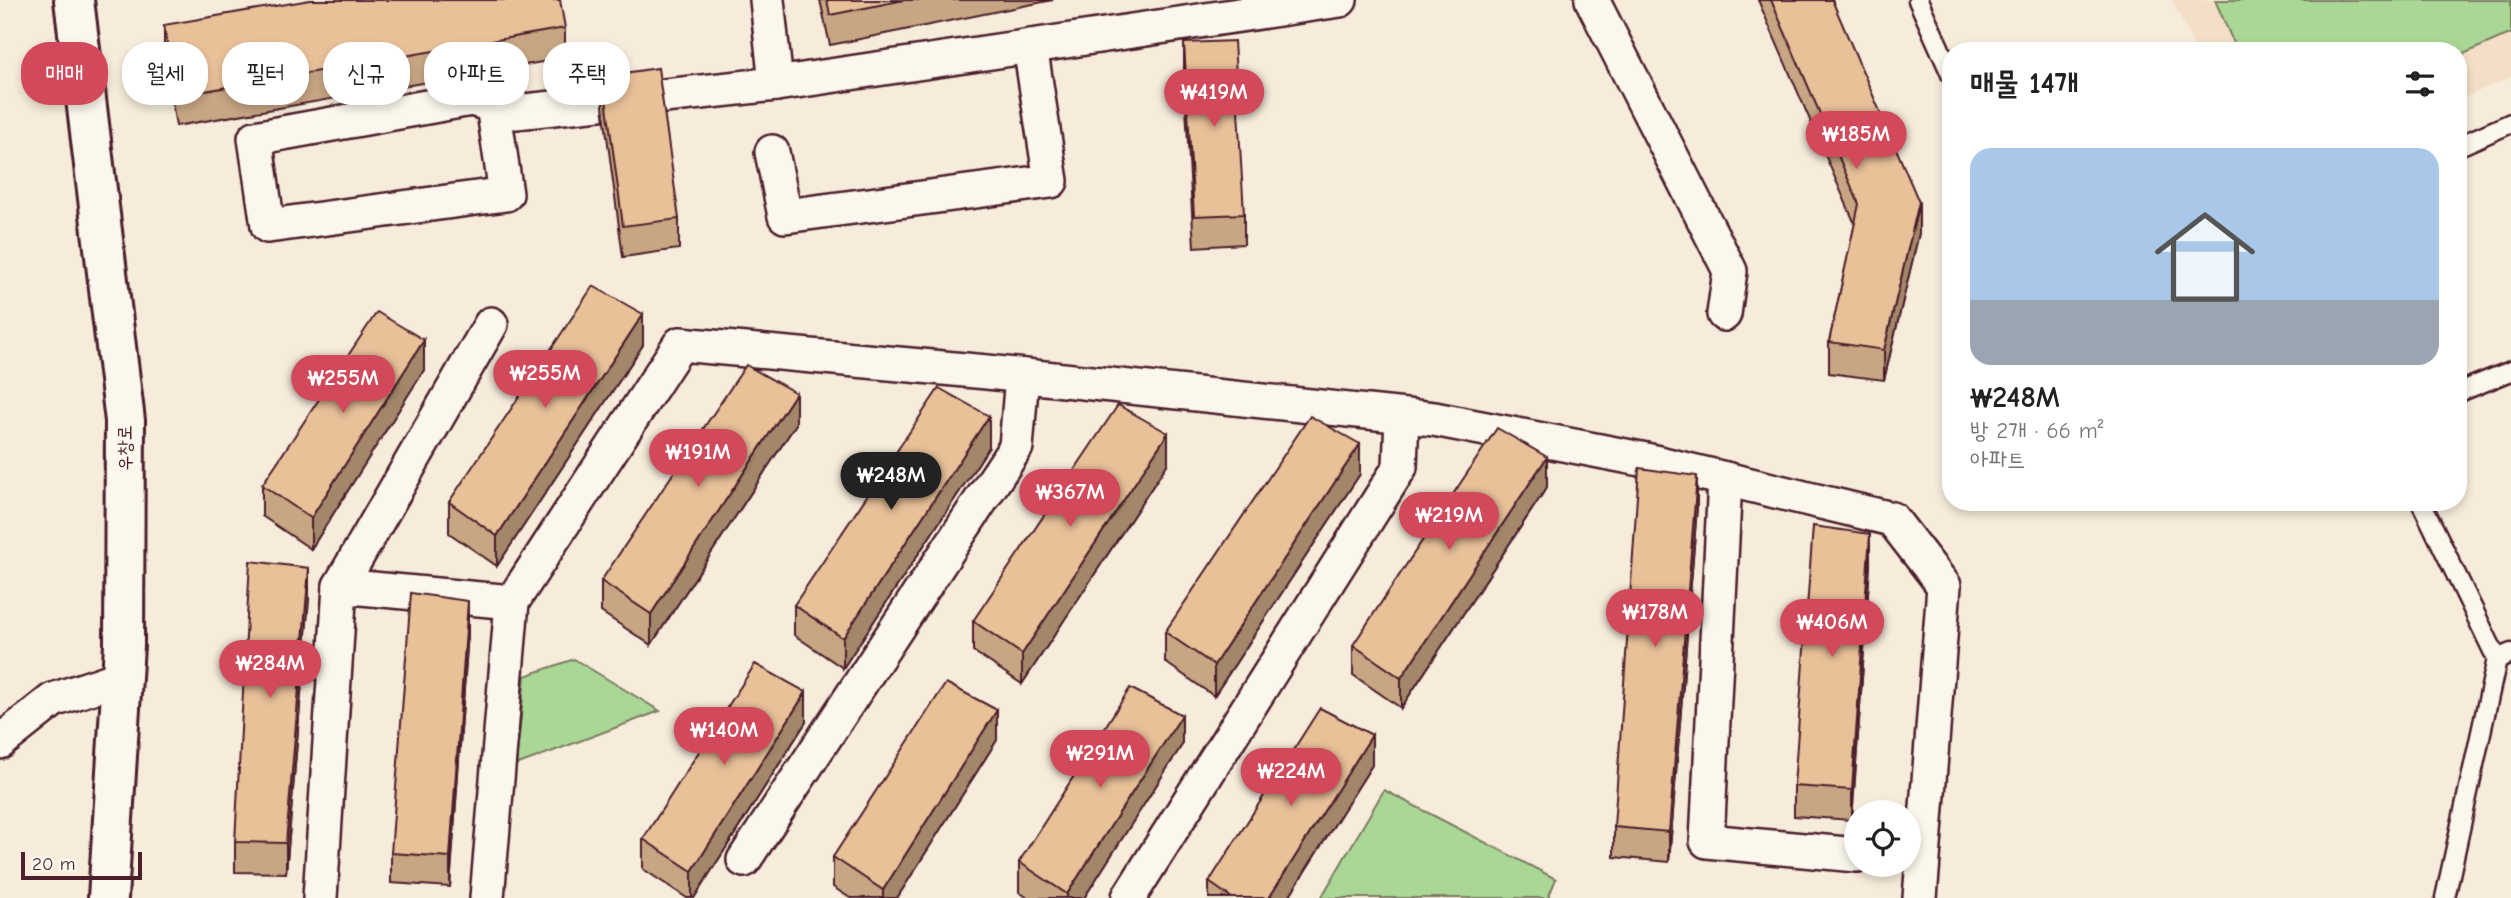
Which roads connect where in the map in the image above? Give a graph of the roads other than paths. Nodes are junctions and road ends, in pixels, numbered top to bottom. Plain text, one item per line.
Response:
1 (74, 0) edge
2 (767, 0) edge
3 (1340, 0) edge
4 (1592, 0) edge
5 (1917, 0) edge
6 (1030, 46) junction
7 (1942, 54) edge
8 (776, 84) junction
9 (493, 105) junction
10 (2511, 123) edge
11 (2467, 142) edge
12 (772, 152) dead end
13 (1724, 314) dead end
14 (491, 324) dead end
15 (2511, 371) edge
16 (1022, 376) junction
17 (2467, 389) edge
18 (1402, 416) junction
19 (1725, 479) junction
20 (2426, 511) edge
21 (340, 586) junction
22 (512, 602) junction
23 (2504, 656) edge
24 (122, 677) junction
25 (0, 742) edge
26 (1921, 812) edge
27 (1844, 854) edge
28 (744, 860) dead end
29 (1918, 877) edge
30 (1129, 897) edge
31 (108, 898) edge
32 (320, 898) edge
33 (487, 898) edge
34 (1920, 898) edge
35 (2445, 898) edge

1 - 24 main road, 우창로
2 - 8 street
3 - 6 street
4 - 13 street
5 - 7 lane
6 - 8 street
6 - 12 street
8 - 9 street
9 - 9 street
10 - 11 lane
14 - 21 street
15 - 17 lane
16 - 18 street
16 - 22 street
16 - 28 street
18 - 19 street
18 - 30 street
19 - 26 street
19 - 27 street
20 - 23 lane
21 - 22 street
21 - 32 street
22 - 33 street
23 - 35 lane
24 - 25 street
24 - 31 main road, 우창로
29 - 34 street

